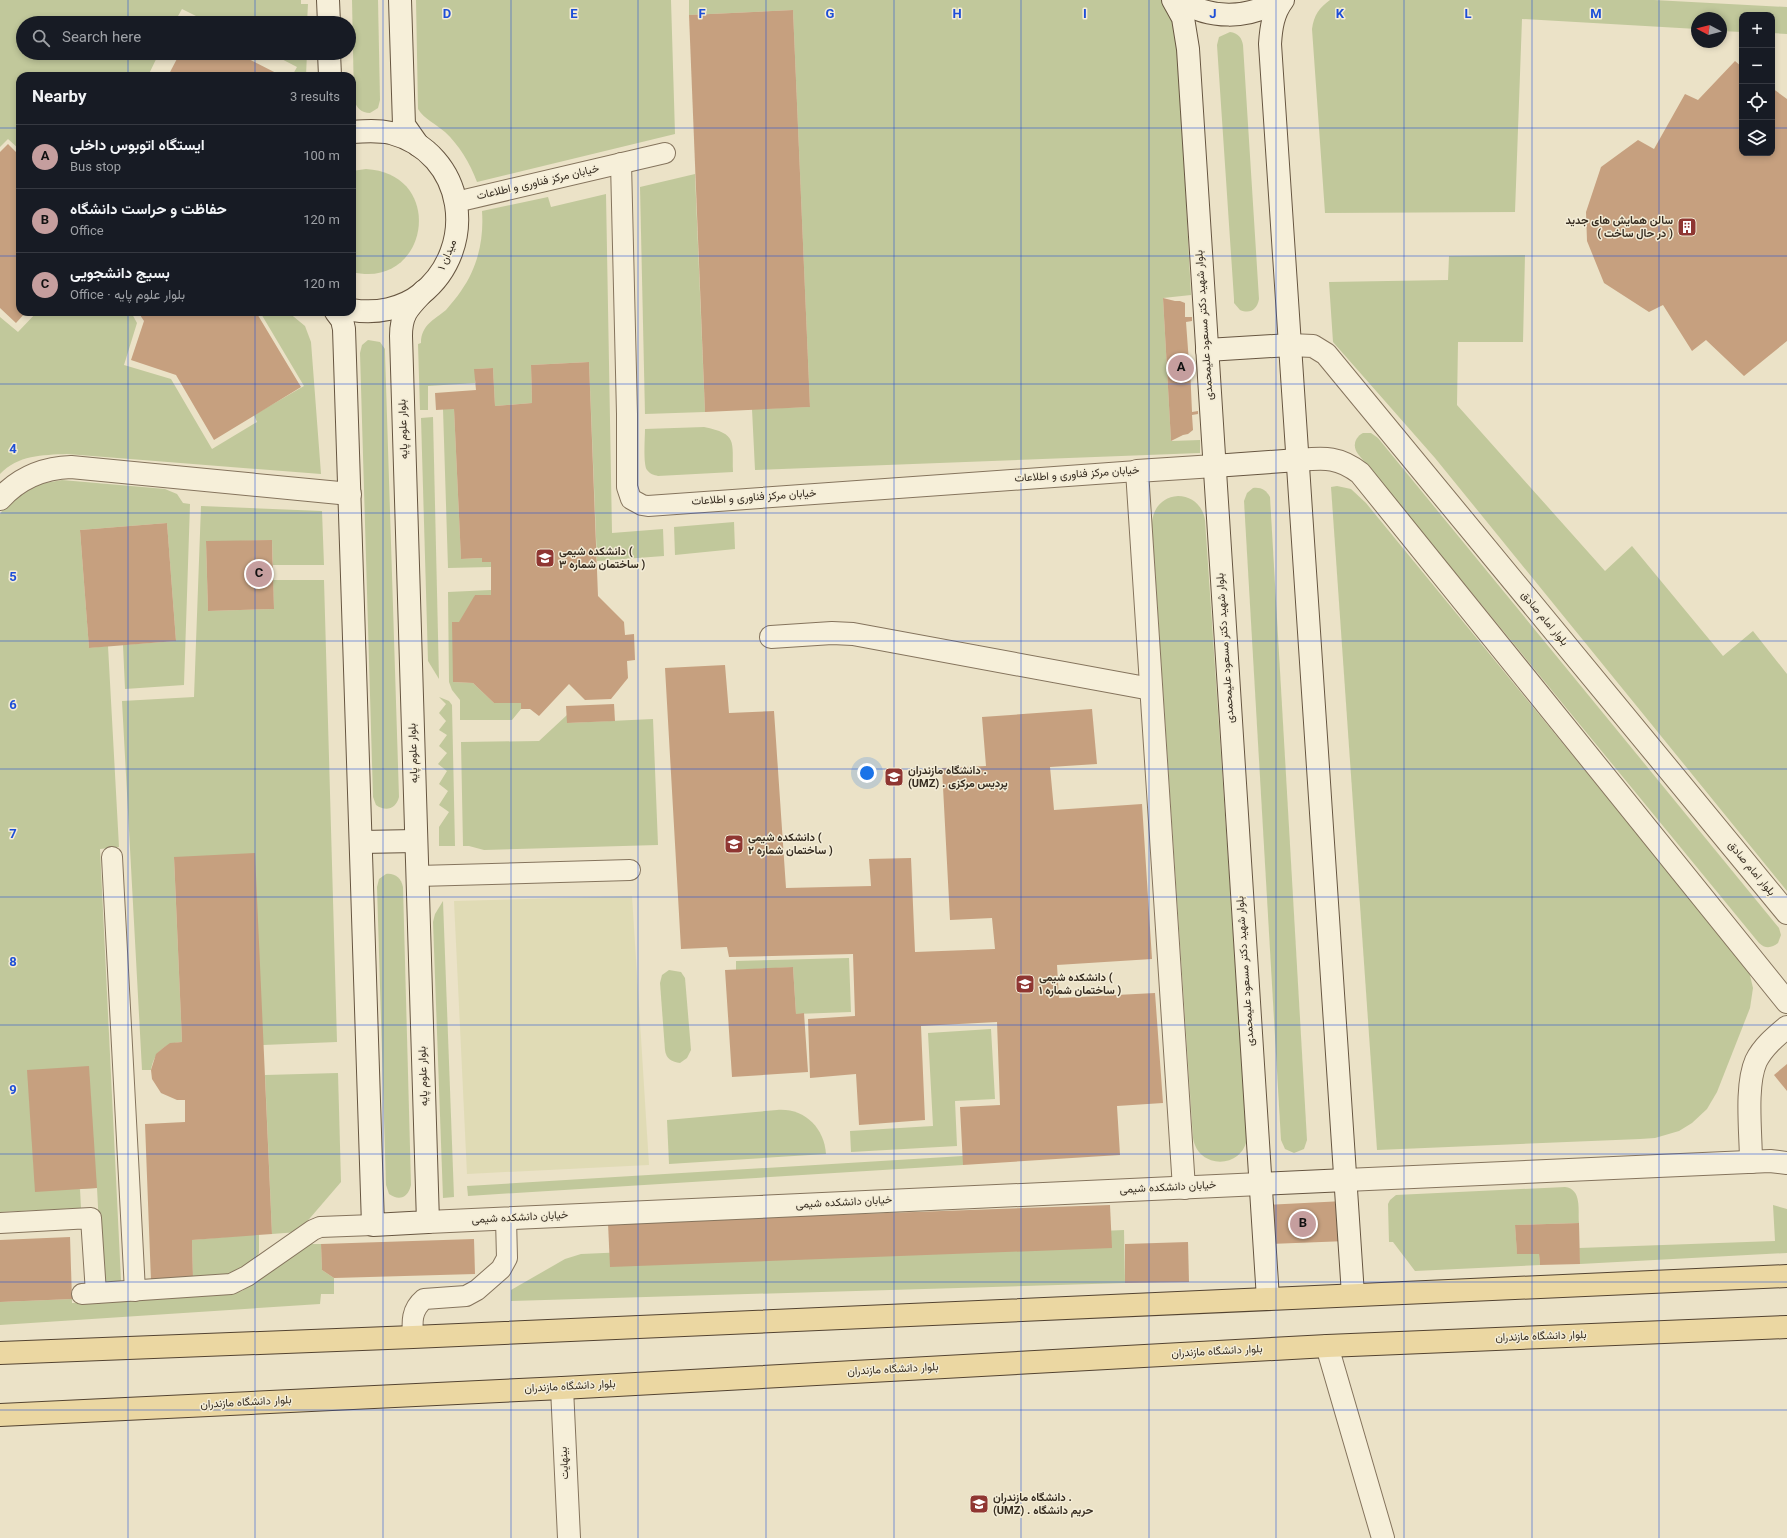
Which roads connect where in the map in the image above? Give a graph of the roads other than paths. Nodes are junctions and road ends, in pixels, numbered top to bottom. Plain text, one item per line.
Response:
1 (328, 0) edge
2 (400, 0) edge
3 (1173, 0) edge
4 (1179, 0) edge
5 (1278, 0) edge
6 (1283, 0) edge
7 (329, 16) edge
8 (329, 60) edge
9 (330, 72) edge
10 (356, 132) edge
11 (418, 145) junction
12 (665, 153) dead end
13 (621, 163) junction
14 (456, 202) junction
15 (424, 291) junction
16 (356, 310) edge
17 (339, 316) edge
18 (1290, 345) junction
19 (1207, 350) junction
20 (1298, 460) junction
21 (1214, 466) junction
22 (1137, 471) junction
23 (350, 494) junction
24 (0, 499) edge
25 (771, 637) dead end
26 (1151, 689) junction
27 (416, 841) junction
28 (361, 842) junction
29 (112, 857) dead end
30 (630, 870) dead end
31 (418, 876) junction
32 (1787, 913) edge
33 (1787, 1002) edge
34 (1787, 1027) edge
35 (1751, 1162) junction
36 (1787, 1163) edge
37 (1346, 1180) junction
38 (1260, 1184) junction
39 (1184, 1188) junction
40 (506, 1219) junction
41 (428, 1222) junction
42 (0, 1223) edge
43 (373, 1225) junction
44 (1787, 1276) edge
45 (135, 1291) junction
46 (1353, 1295) junction
47 (1268, 1299) junction
48 (1787, 1327) edge
49 (413, 1337) junction
50 (1327, 1346) junction
51 (0, 1353) edge
52 (562, 1388) junction
53 (0, 1415) edge
54 (569, 1538) edge
55 (1382, 1538) edge

1 - 7 main road
2 - 11 main road
3 - 19 main road, بلوار شهید دکتر مسعود علیمحمدی
4 - 5 main road
6 - 18 main road
8 - 9 main road
10 - 11 main road, میدان ۱
11 - 14 main road, میدان ۱
12 - 13 lane, خیابان مرکز فناوری و اطلاعات
13 - 14 lane, خیابان مرکز فناوری و اطلاعات
13 - 22 lane, خیابان مرکز فناوری و اطلاعات
14 - 15 main road, میدان ۱
15 - 16 main road, میدان ۱
15 - 27 main road, بلوار علوم پایه
17 - 23 main road
18 - 19 main road, بلوار امام صادق
18 - 20 main road
18 - 32 main road, بلوار امام صادق
19 - 21 main road, بلوار شهید دکتر مسعود علیمحمدی
20 - 21 main road, خیابان مرکز فناوری و اطلاعات
20 - 33 main road
20 - 37 main road
21 - 22 main road, خیابان مرکز فناوری و اطلاعات
21 - 38 main road, بلوار شهید دکتر مسعود علیمحمدی
22 - 26 main road
23 - 24 main road
23 - 28 main road
25 - 26 main road
26 - 39 main road
27 - 28 main road
27 - 31 main road, بلوار علوم پایه
28 - 43 main road
29 - 45 lane
30 - 31 lane
31 - 41 main road, بلوار علوم پایه
34 - 35 main road
35 - 36 main road, خیابان دانشکده شیمی
35 - 37 main road, خیابان دانشکده شیمی
37 - 38 main road, خیابان دانشکده شیمی
37 - 46 main road
38 - 39 main road, خیابان دانشکده شیمی
38 - 47 main road, بلوار شهید دکتر مسعود علیمحمدی
39 - 40 main road, خیابان دانشکده شیمی
40 - 41 main road, خیابان دانشکده شیمی
40 - 49 lane
41 - 43 main road, خیابان دانشکده شیمی
42 - 45 lane
43 - 45 lane
44 - 46 main road
46 - 47 main road
47 - 49 main road
48 - 50 main road, بلوار دانشگاه مازندران
49 - 51 main road
50 - 52 main road, بلوار دانشگاه مازندران
50 - 55 main road
52 - 53 main road, بلوار دانشگاه مازندران
52 - 54 main road, بینهایت

